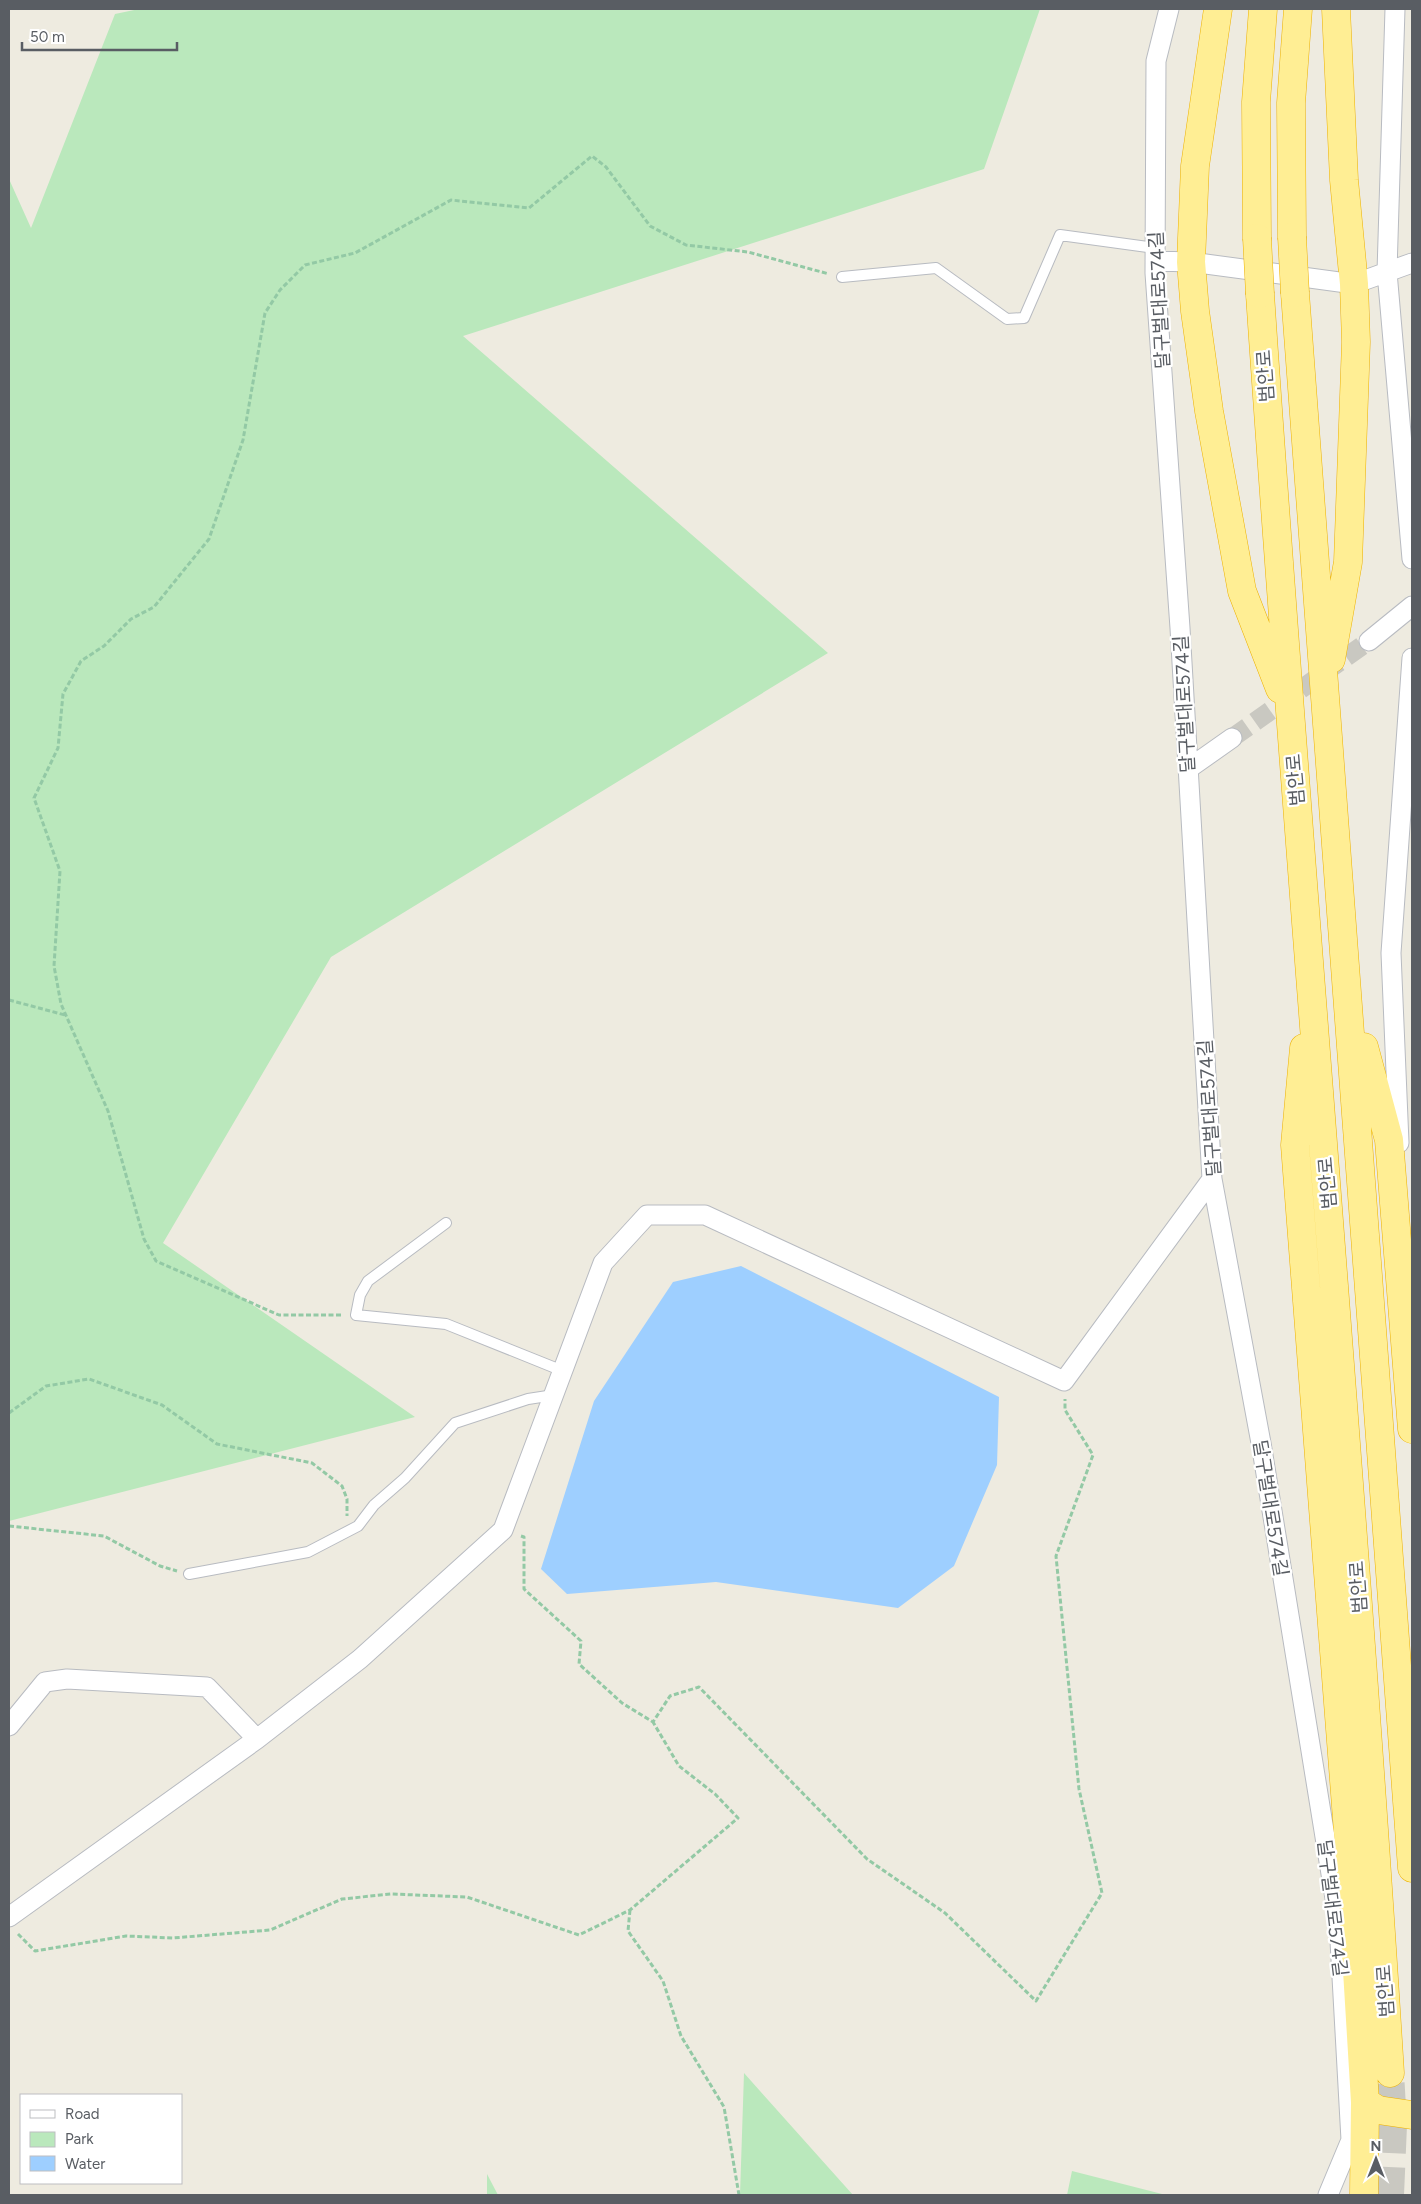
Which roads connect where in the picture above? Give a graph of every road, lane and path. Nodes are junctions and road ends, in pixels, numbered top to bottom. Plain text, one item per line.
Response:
1 (1170, 9) edge
2 (1218, 9) edge
3 (1263, 9) edge
4 (1298, 9) edge
5 (1336, 9) edge
6 (1395, 9) edge
7 (1155, 255) junction
8 (1191, 262) junction
9 (1412, 263) edge
10 (1387, 272) junction
11 (842, 277) joint
12 (1354, 284) junction
13 (1412, 559) edge
14 (1412, 606) edge
15 (1369, 641) tunnel mouth
16 (1412, 658) edge
17 (1324, 697) junction
18 (1290, 717) junction
19 (1232, 738) tunnel mouth
20 (1188, 769) junction
21 (1310, 972) junction
22 (1346, 979) junction
23 (9, 1000) edge
24 (65, 1016) junction
25 (1212, 1180) junction
26 (446, 1223) dead end
27 (356, 1315) junction
28 (563, 1371) junction
29 (1408, 1374) junction
30 (1064, 1380) junction
31 (554, 1395) junction
32 (9, 1413) edge
33 (1412, 1429) edge
34 (9, 1526) edge
35 (358, 1526) junction
36 (503, 1530) junction
37 (189, 1574) joint
38 (653, 1722) junction
39 (9, 1726) edge
40 (257, 1739) junction
41 (1412, 1868) edge
42 (630, 1910) junction
43 (12, 1924) edge
44 (1390, 2073) tunnel mouth
45 (1365, 2102) junction
46 (1412, 2115) edge
47 (739, 2195) edge
48 (1328, 2195) edge
49 (1364, 2195) edge

1 - 7 street, 달구벌대로574길
2 - 8 highway
3 - 18 highway, 범안로, bridge
4 - 17 highway, 범안로, bridge
5 - 12 highway
6 - 10 street
7 - 8 street
7 - 11 lane
7 - 20 street, 달구벌대로574길
8 - 12 street
8 - 18 highway
9 - 10 street
10 - 12 street
10 - 13 street
11 - 24 path
12 - 17 highway
14 - 15 street
16 - 29 street
17 - 22 highway, 범안로
18 - 21 highway, 범안로
19 - 20 street
20 - 25 street, 달구벌대로574길
21 - 44 highway, 범안로
21 - 45 highway
22 - 29 highway
22 - 41 highway, 범안로
23 - 24 path
24 - 27 path
25 - 30 street
25 - 48 street, 달구벌대로574길
26 - 27 lane
27 - 28 lane
28 - 30 street
28 - 31 street
29 - 33 highway
30 - 38 path
31 - 35 lane
31 - 36 street
32 - 35 path
34 - 37 path
35 - 37 lane
36 - 38 path
36 - 40 street
38 - 42 path
39 - 40 street
40 - 43 street
42 - 43 path
42 - 47 path
45 - 46 highway
45 - 49 highway

